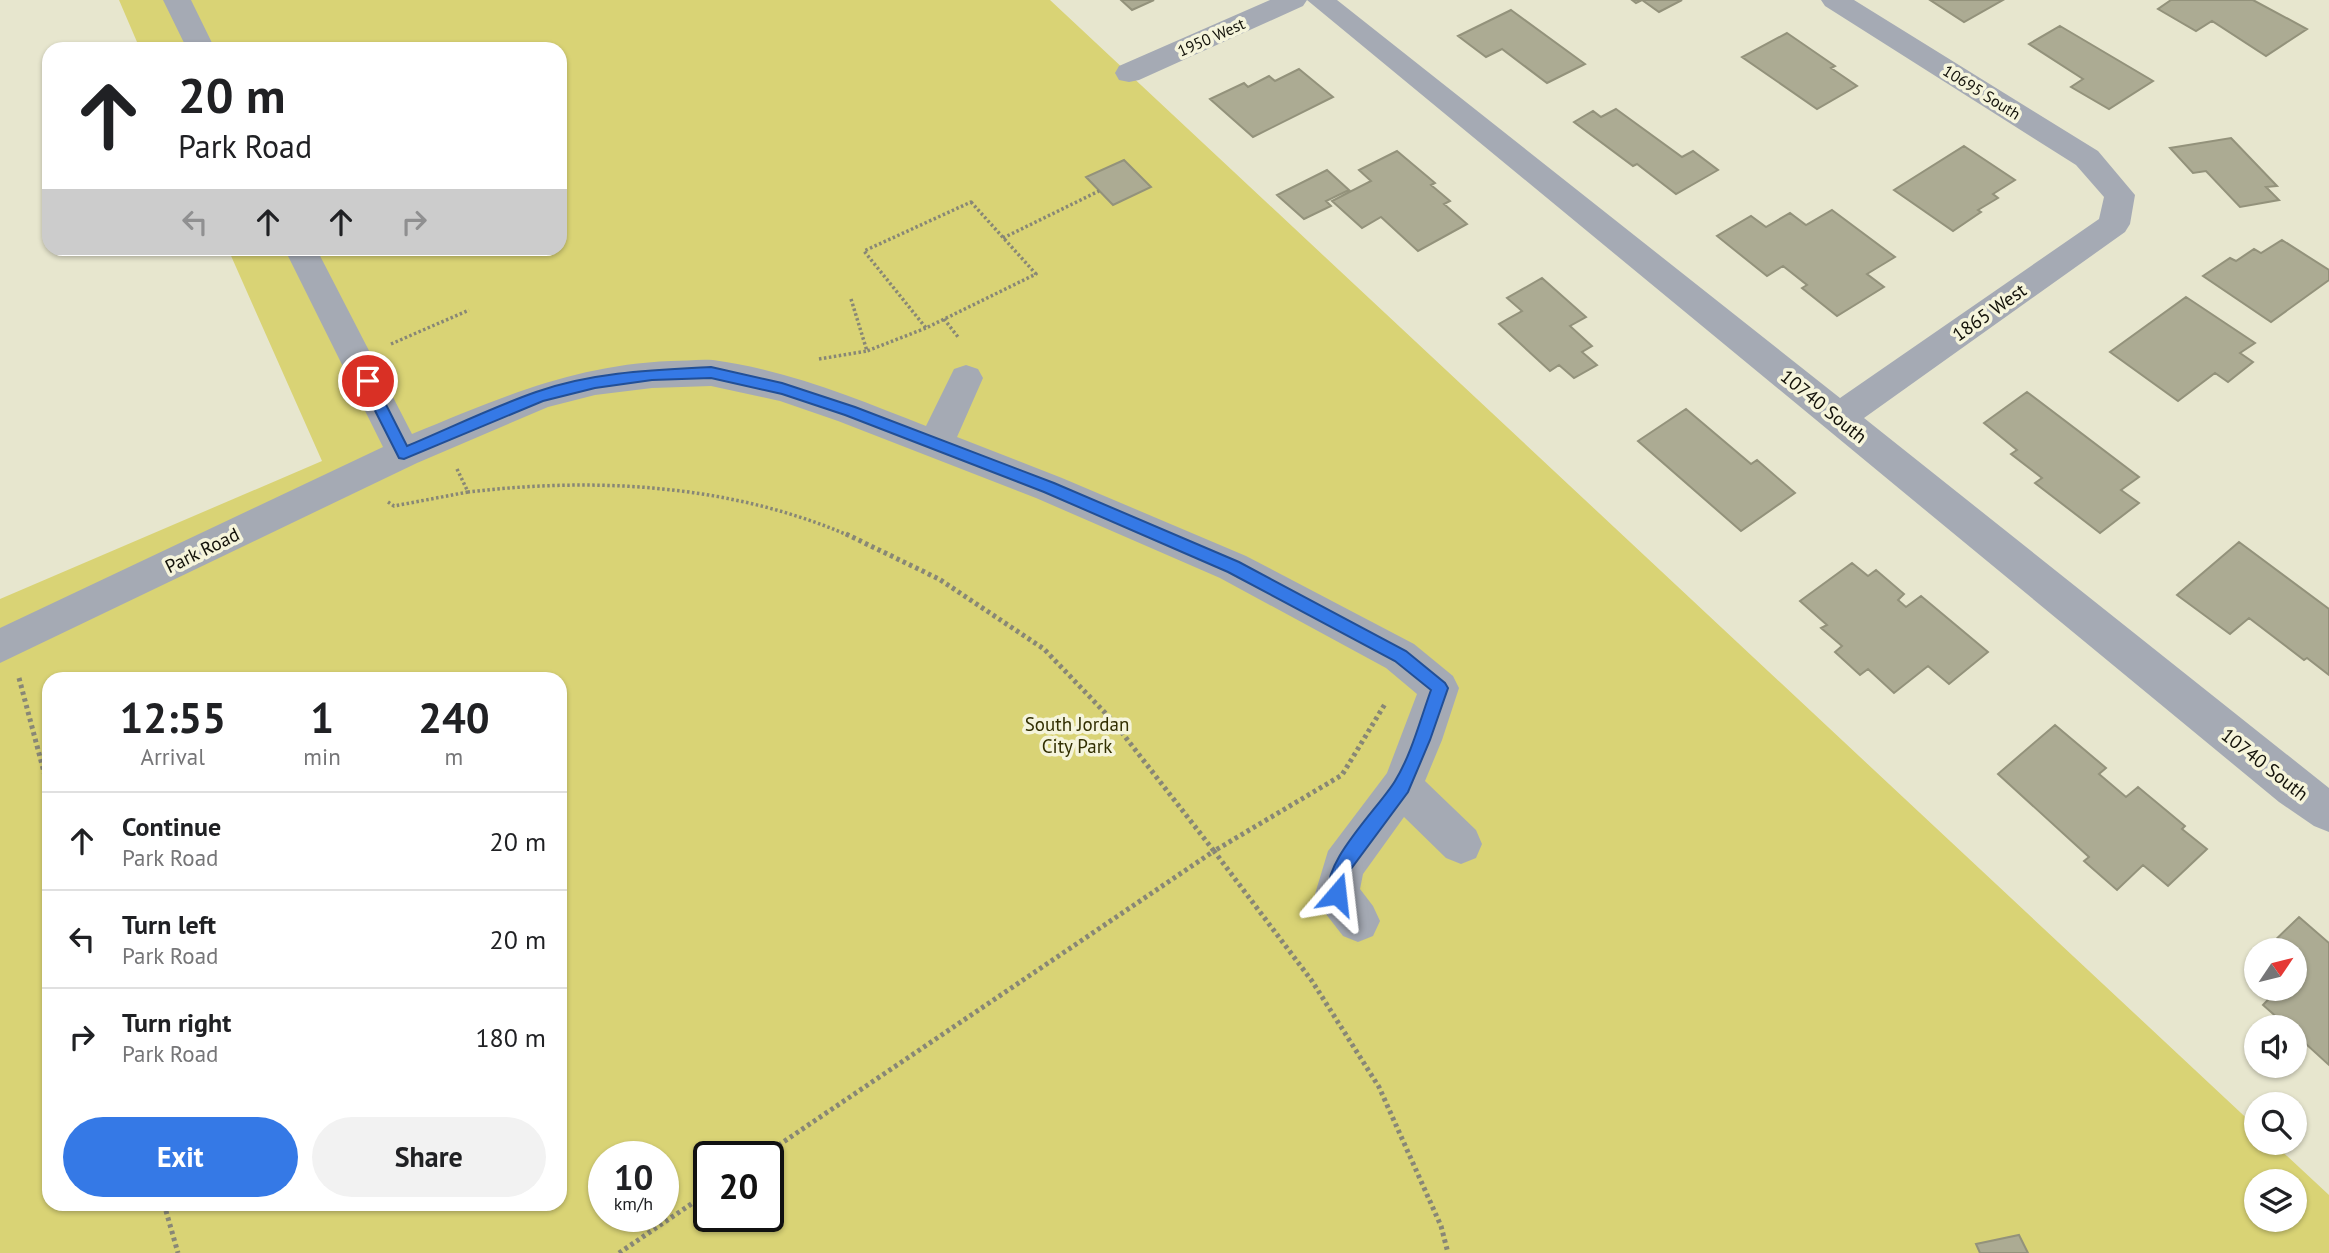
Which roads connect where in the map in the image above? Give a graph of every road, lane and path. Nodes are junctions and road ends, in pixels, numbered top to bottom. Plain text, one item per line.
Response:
1 (177, 0) edge
2 (1293, 0) edge
3 (1320, 0) edge
4 (1835, 0) edge
5 (198, 42) edge
6 (1129, 73) dead end
7 (1099, 191) dead end
8 (2120, 195) joint
9 (1003, 238) junction
10 (304, 256) edge
11 (851, 299) dead end
12 (944, 319) junction
13 (926, 328) junction
14 (958, 337) dead end
15 (966, 378) dead end
16 (1839, 417) junction
17 (936, 444) junction
18 (404, 453) junction
19 (452, 461) dead end
20 (468, 492) junction
21 (394, 506) dead end
22 (9, 661) edge
23 (1386, 703) dead end
24 (42, 768) edge
25 (1402, 786) junction
26 (2329, 812) edge
27 (1461, 844) dead end
28 (1214, 851) junction
29 (1358, 921) dead end
30 (784, 1141) edge
31 (693, 1203) edge
32 (166, 1211) edge
33 (178, 1253) edge
34 (619, 1253) edge
35 (1448, 1253) edge

1 - 5 street
2 - 6 street, 1950 West
3 - 16 street, 10740 South
4 - 8 street, 10695 South
7 - 9 path
8 - 16 street, 1865 West
9 - 12 path
9 - 13 path
10 - 18 street
11 - 13 path
12 - 13 path
12 - 14 path
15 - 17 street
16 - 26 street, 10740 South
17 - 18 street, Park Road
17 - 25 street, Park Road
18 - 22 street, Park Road
19 - 20 path
20 - 21 path
20 - 28 path
22 - 24 path
23 - 28 path
25 - 27 street
25 - 29 street
28 - 30 path
28 - 35 path
31 - 34 path
32 - 33 path

